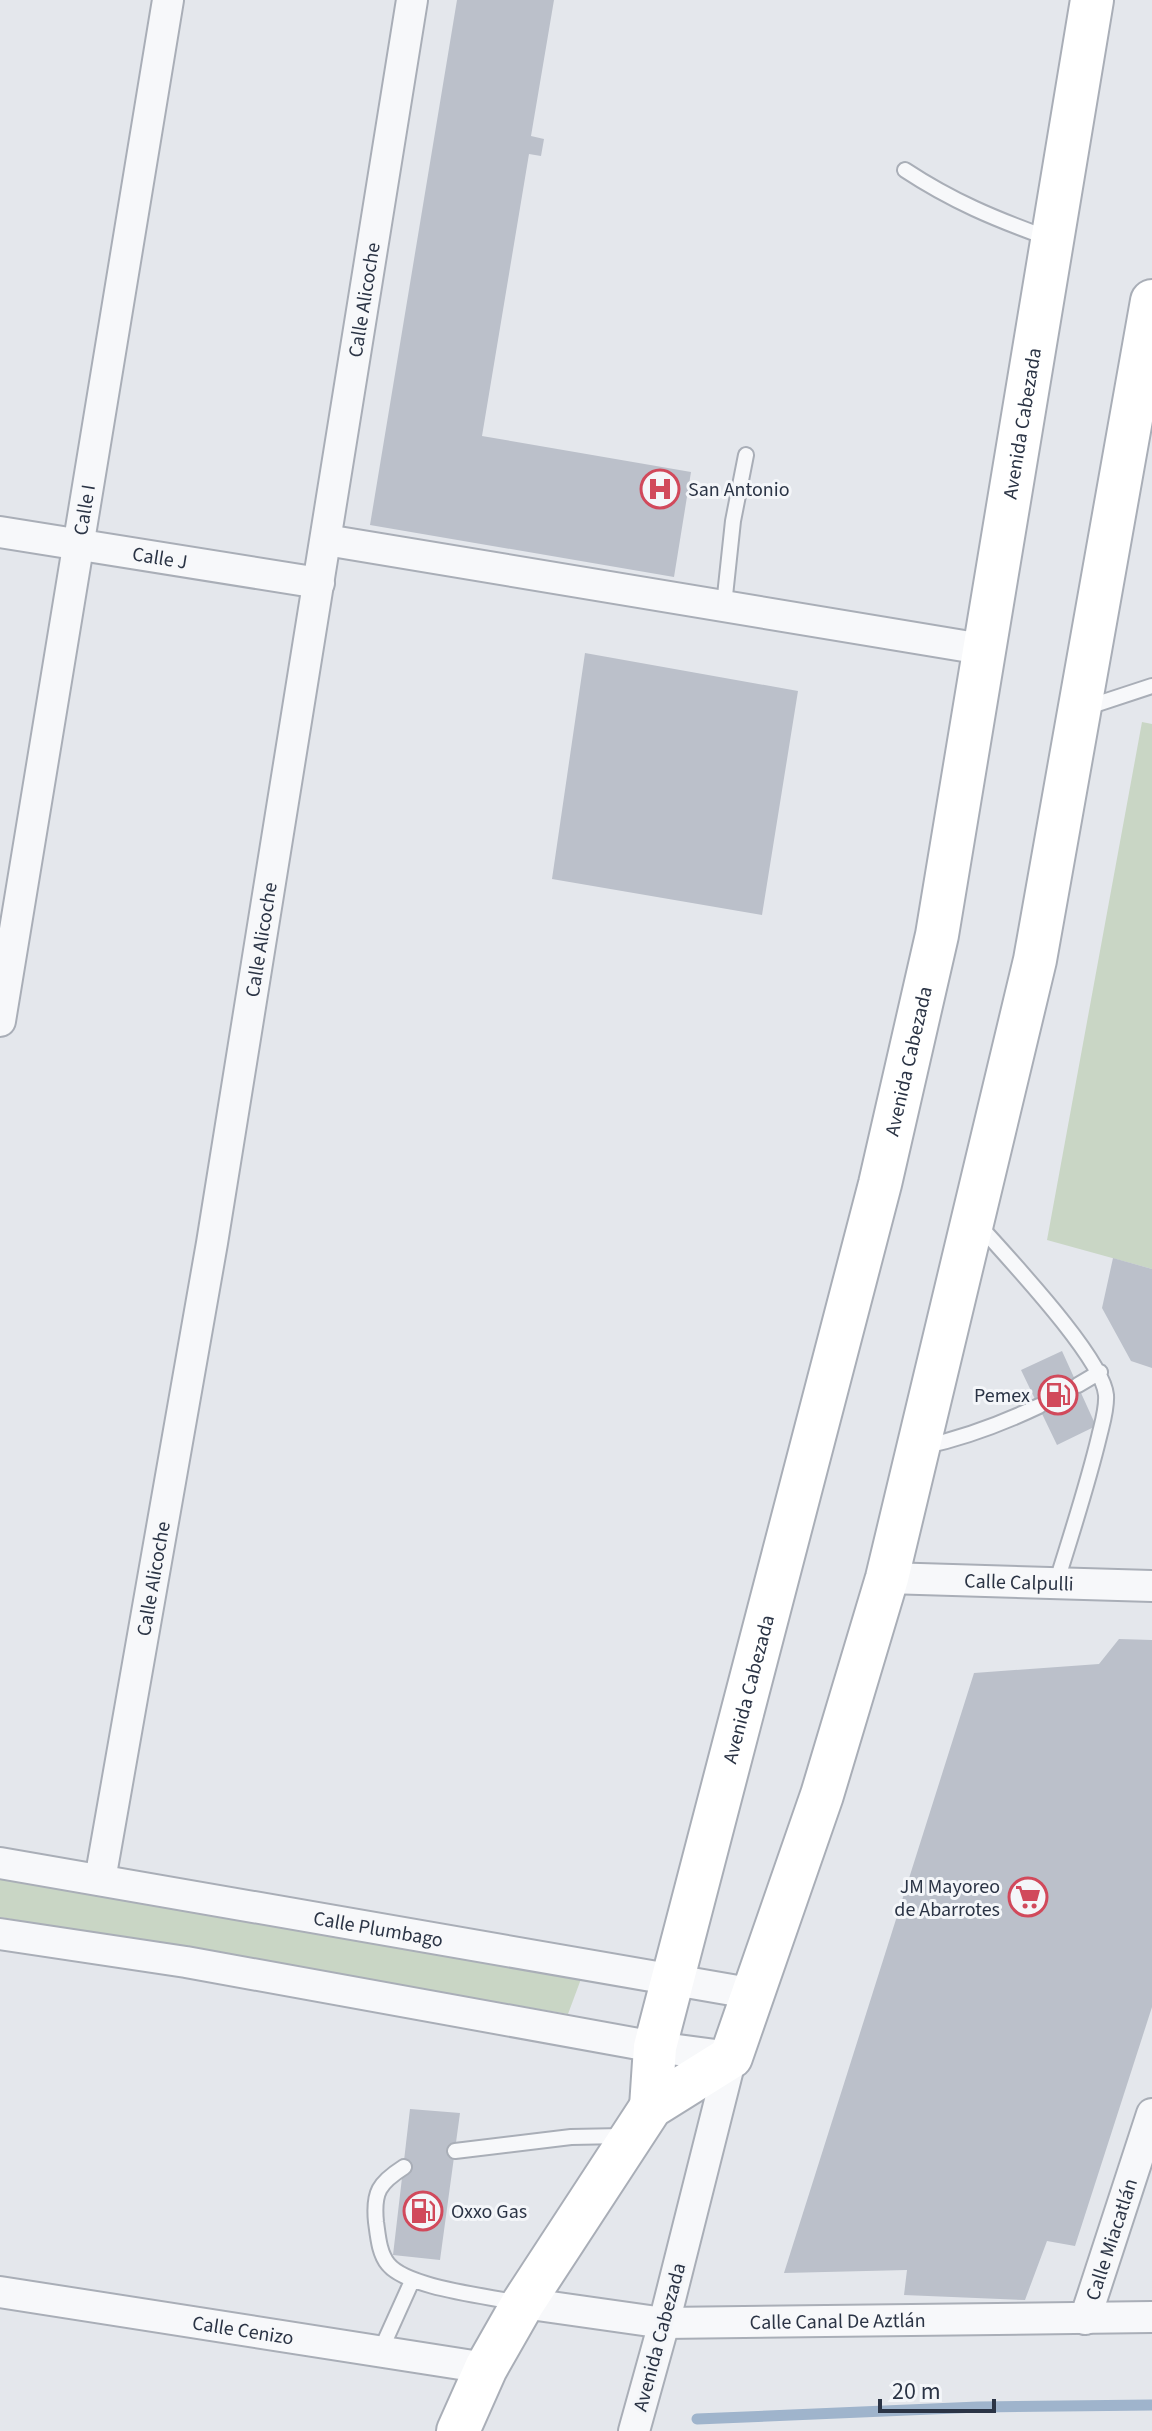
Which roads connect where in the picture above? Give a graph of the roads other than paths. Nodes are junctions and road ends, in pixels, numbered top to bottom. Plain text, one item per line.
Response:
1 (168, 0) edge
2 (412, 0) edge
3 (1092, 0) edge
4 (905, 170) dead end
5 (1052, 239) junction
6 (1152, 301) edge
7 (1142, 421) edge
8 (746, 455) dead end
9 (0, 532) edge
10 (326, 540) junction
11 (79, 546) junction
12 (319, 583) junction
13 (724, 605) junction
14 (982, 649) junction
15 (1152, 686) edge
16 (1081, 709) junction
17 (0, 1021) edge
18 (973, 1218) junction
19 (1100, 1372) junction
20 (1078, 1385) dead end
21 (1039, 1406) dead end
22 (918, 1448) junction
23 (887, 1578) junction
24 (1056, 1585) junction
25 (1152, 1586) edge
26 (0, 1863) edge
27 (100, 1880) junction
28 (0, 1934) edge
29 (672, 1980) junction
30 (755, 1994) junction
31 (655, 2047) junction
32 (731, 2057) junction
33 (1152, 2114) edge
34 (641, 2122) junction
35 (455, 2151) dead end
36 (404, 2167) dead end
37 (412, 2281) junction
38 (0, 2292) edge
39 (523, 2303) junction
40 (1152, 2317) edge
41 (1085, 2319) junction
42 (664, 2323) junction
43 (380, 2352) junction
44 (486, 2368) junction
45 (458, 2431) edge
46 (634, 2431) edge

1 - 11 street, Calle I
2 - 10 street, Calle Alicoche
3 - 5 main road, Avenida Cabezada
4 - 5 lane
5 - 14 main road, Avenida Cabezada
6 - 7 main road, Avenida Cabezada
7 - 16 main road, Avenida Cabezada
8 - 13 lane
9 - 11 street, Calle J
10 - 12 street, Calle Alicoche
10 - 13 street
11 - 12 street, Calle J
11 - 17 street, Calle I
12 - 27 street, Calle Alicoche
13 - 14 street
14 - 29 main road, Avenida Cabezada
15 - 16 lane
16 - 18 main road, Avenida Cabezada
18 - 19 lane
18 - 22 main road, Avenida Cabezada
19 - 20 lane
19 - 24 lane
21 - 22 lane
22 - 23 main road, Avenida Cabezada
23 - 24 street, Calle Calpulli
23 - 30 main road, Avenida Cabezada
24 - 25 street, Calle Calpulli
26 - 27 street, Calle Plumbago
27 - 29 street, Calle Plumbago
28 - 31 street
29 - 30 street, Calle Plumbago
29 - 31 main road, Avenida Cabezada
30 - 32 main road, Avenida Cabezada
31 - 32 street
31 - 34 main road, Avenida Cabezada
32 - 34 main road, Avenida Cabezada
32 - 42 street, Avenida Cabezada
33 - 41 street, Calle Miacatlán
34 - 35 lane
34 - 39 main road, Avenida Cabezada
36 - 37 lane
37 - 39 lane
37 - 43 lane
38 - 43 street, Calle Cenizo
39 - 42 street, Calle Canal De Aztlán
39 - 44 main road, Avenida Cabezada
40 - 41 street, Calle Canal De Aztlán
41 - 42 street, Calle Canal De Aztlán
42 - 46 street, Avenida Cabezada
43 - 44 street, Calle Cenizo
44 - 45 main road, Avenida Cabezada

